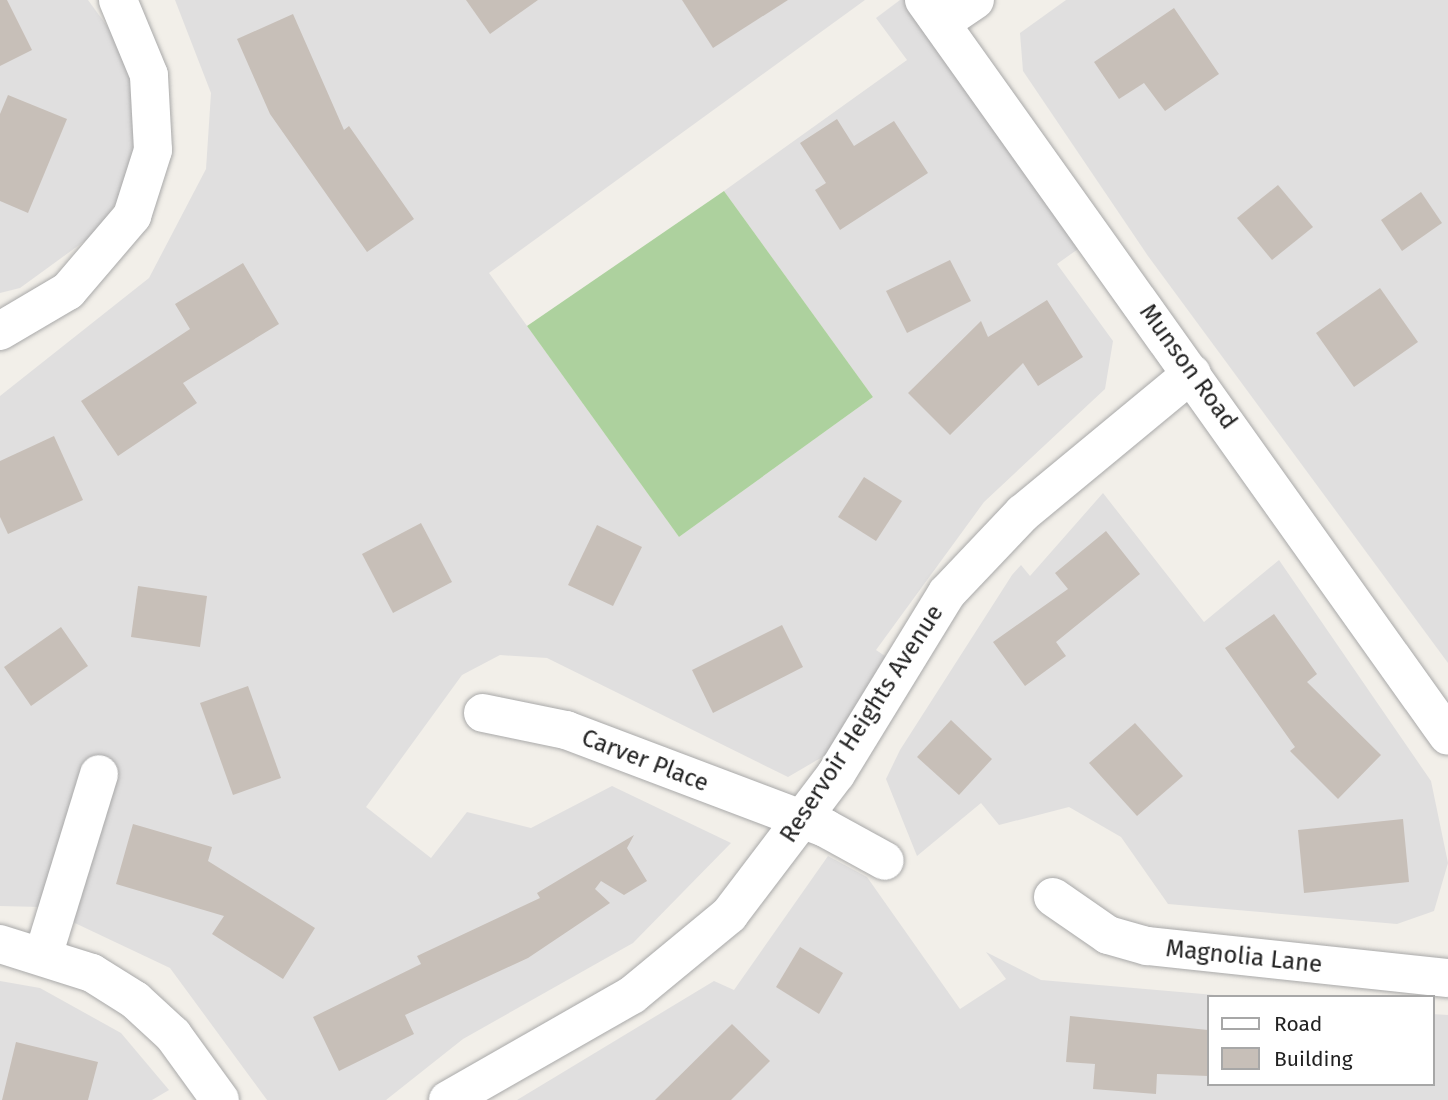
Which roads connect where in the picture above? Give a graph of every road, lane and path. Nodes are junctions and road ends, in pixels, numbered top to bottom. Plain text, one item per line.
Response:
1 (118, 0) edge
2 (975, 0) edge
3 (932, 12) edge
4 (0, 331) edge
5 (1192, 373) junction
6 (483, 713) dead end
7 (1448, 736) edge
8 (99, 774) dead end
9 (803, 822) junction
10 (885, 861) dead end
11 (1054, 897) dead end
12 (0, 943) edge
13 (44, 953) junction
14 (1448, 978) edge
15 (220, 1100) edge
16 (448, 1100) edge

1 - 4 street
2 - 3 street
3 - 5 street, Munson Road
5 - 7 street, Munson Road
5 - 9 street, Reservoir Heights Avenue
6 - 9 street, Carver Place
8 - 13 street
9 - 10 street, Carver Place
9 - 16 street, Reservoir Heights Avenue
11 - 14 street, Magnolia Lane
12 - 13 street
13 - 15 street

